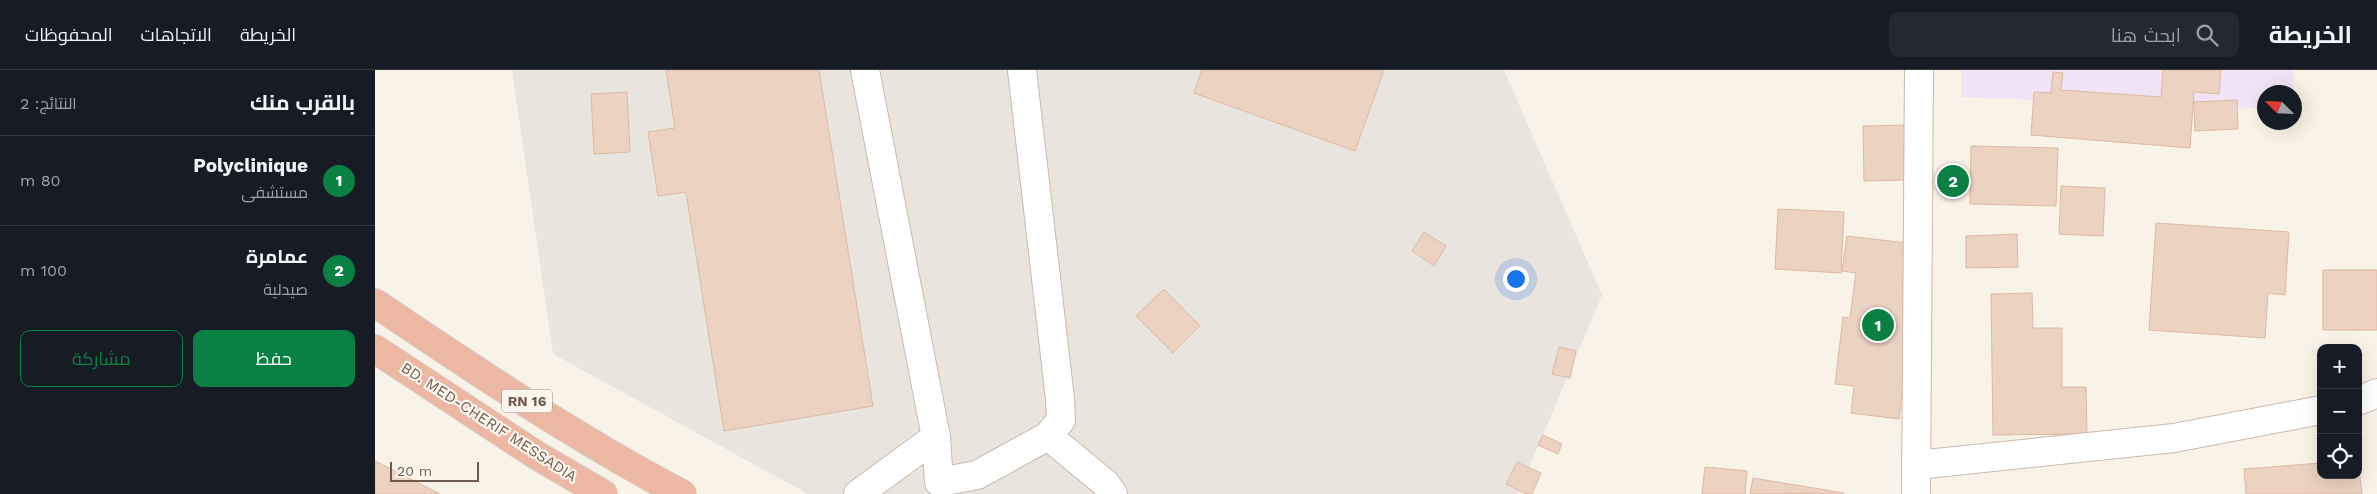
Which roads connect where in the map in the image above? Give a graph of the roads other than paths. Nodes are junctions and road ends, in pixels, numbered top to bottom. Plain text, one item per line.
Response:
1 (865, 70) edge
2 (1022, 70) edge
3 (1919, 70) edge
4 (375, 303) edge
5 (375, 349) edge
6 (2377, 393) edge
7 (2362, 399) edge
8 (2317, 411) edge
9 (1048, 436) junction
10 (936, 438) junction
11 (1917, 465) junction
12 (603, 494) edge
13 (682, 494) edge
14 (858, 494) edge
15 (1113, 494) edge
16 (1916, 494) edge

1 - 10 street
2 - 9 street
3 - 11 street
4 - 13 highway, RN 16
5 - 12 highway, BD. MED-CHERIF MESSADIA / RN 16
6 - 7 street
8 - 11 street
9 - 10 street
9 - 15 street
10 - 14 street
11 - 16 street

